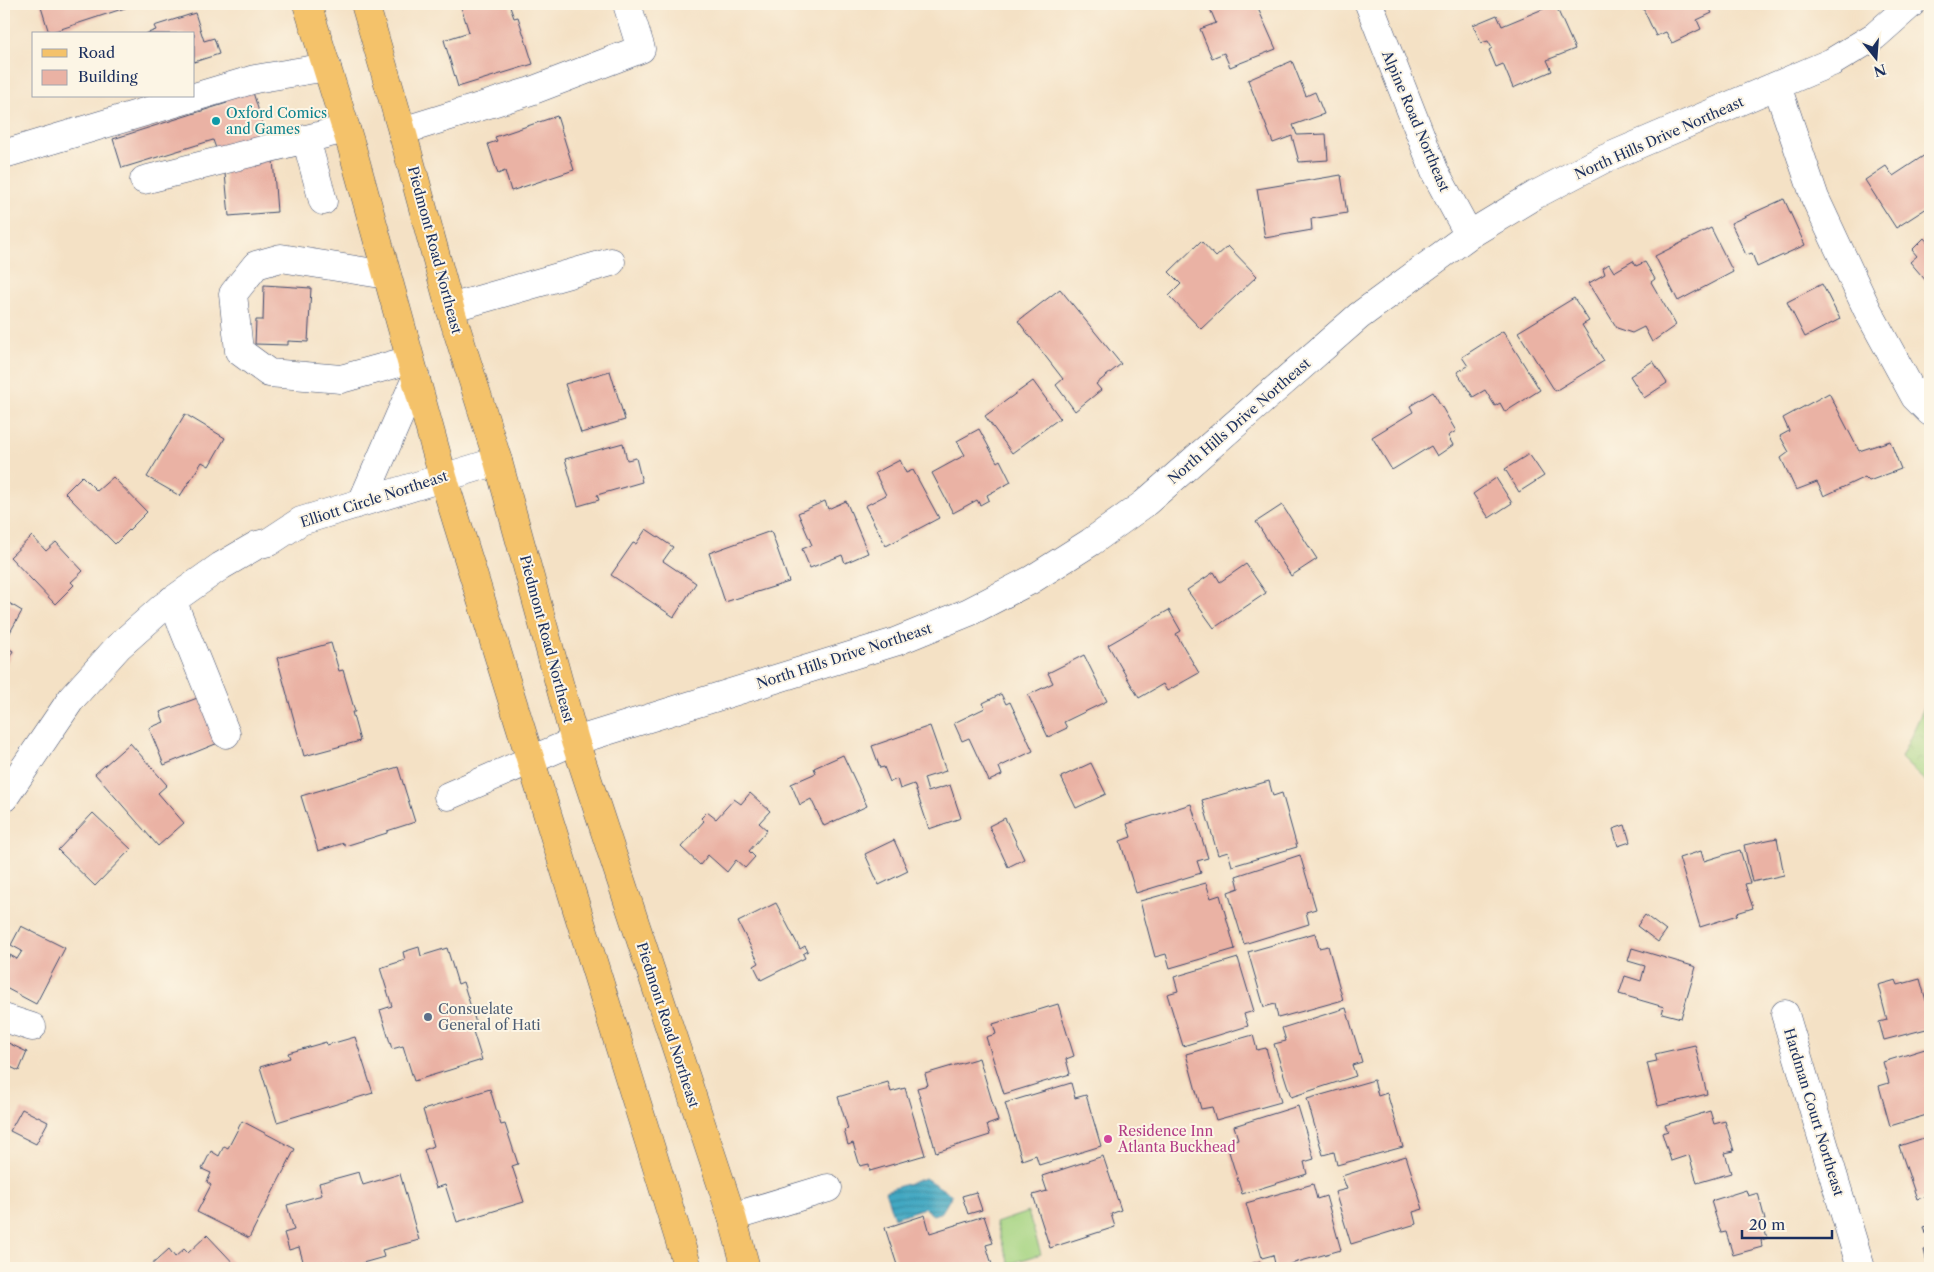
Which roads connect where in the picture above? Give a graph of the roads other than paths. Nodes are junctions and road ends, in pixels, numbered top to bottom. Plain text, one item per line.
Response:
1 (307, 4) edge
2 (365, 4) edge
3 (628, 4) edge
4 (1369, 4) edge
5 (1911, 4) edge
6 (327, 68) junction
7 (1777, 86) junction
8 (195, 97) edge
9 (191, 98) edge
10 (346, 129) junction
11 (402, 131) junction
12 (306, 139) junction
13 (4, 154) edge
14 (144, 180) dead end
15 (323, 201) dead end
16 (1469, 235) junction
17 (611, 262) dead end
18 (387, 275) junction
19 (450, 308) junction
20 (413, 369) junction
21 (1930, 412) edge
22 (498, 461) junction
23 (443, 477) junction
24 (362, 502) junction
25 (172, 600) junction
26 (226, 734) dead end
27 (575, 741) junction
28 (530, 762) junction
29 (448, 796) dead end
30 (4, 798) edge
31 (1785, 1014) dead end
32 (4, 1018) edge
33 (32, 1027) dead end
34 (828, 1188) dead end
35 (732, 1217) junction
36 (688, 1268) edge
37 (746, 1268) edge
38 (1861, 1268) edge

1 - 6 main road
2 - 11 main road, Piedmont Road Northeast
3 - 11 street
4 - 16 street, Alpine Road Northeast
5 - 7 street, North Hills Drive Northeast
6 - 8 street
6 - 10 main road
7 - 16 street, North Hills Drive Northeast
7 - 21 street
9 - 13 street
10 - 12 street
10 - 18 main road
11 - 19 main road, Piedmont Road Northeast
12 - 14 street
12 - 15 street
16 - 27 street, North Hills Drive Northeast
17 - 19 street
18 - 20 main road
18 - 20 street
19 - 22 main road, Piedmont Road Northeast
20 - 23 main road
20 - 24 street
22 - 23 street, Elliott Circle Northeast
22 - 27 main road, Piedmont Road Northeast
23 - 24 street, Elliott Circle Northeast
23 - 28 main road
24 - 25 street, Elliott Circle Northeast
25 - 26 street
25 - 30 street, Elliott Circle Northeast
27 - 28 street, North Hills Drive Northeast
27 - 35 main road, Piedmont Road Northeast
28 - 29 street, North Hills Drive Northeast
28 - 36 main road
31 - 38 street, Hardman Court Northeast
32 - 33 street
34 - 35 street
35 - 37 main road, Piedmont Road Northeast

